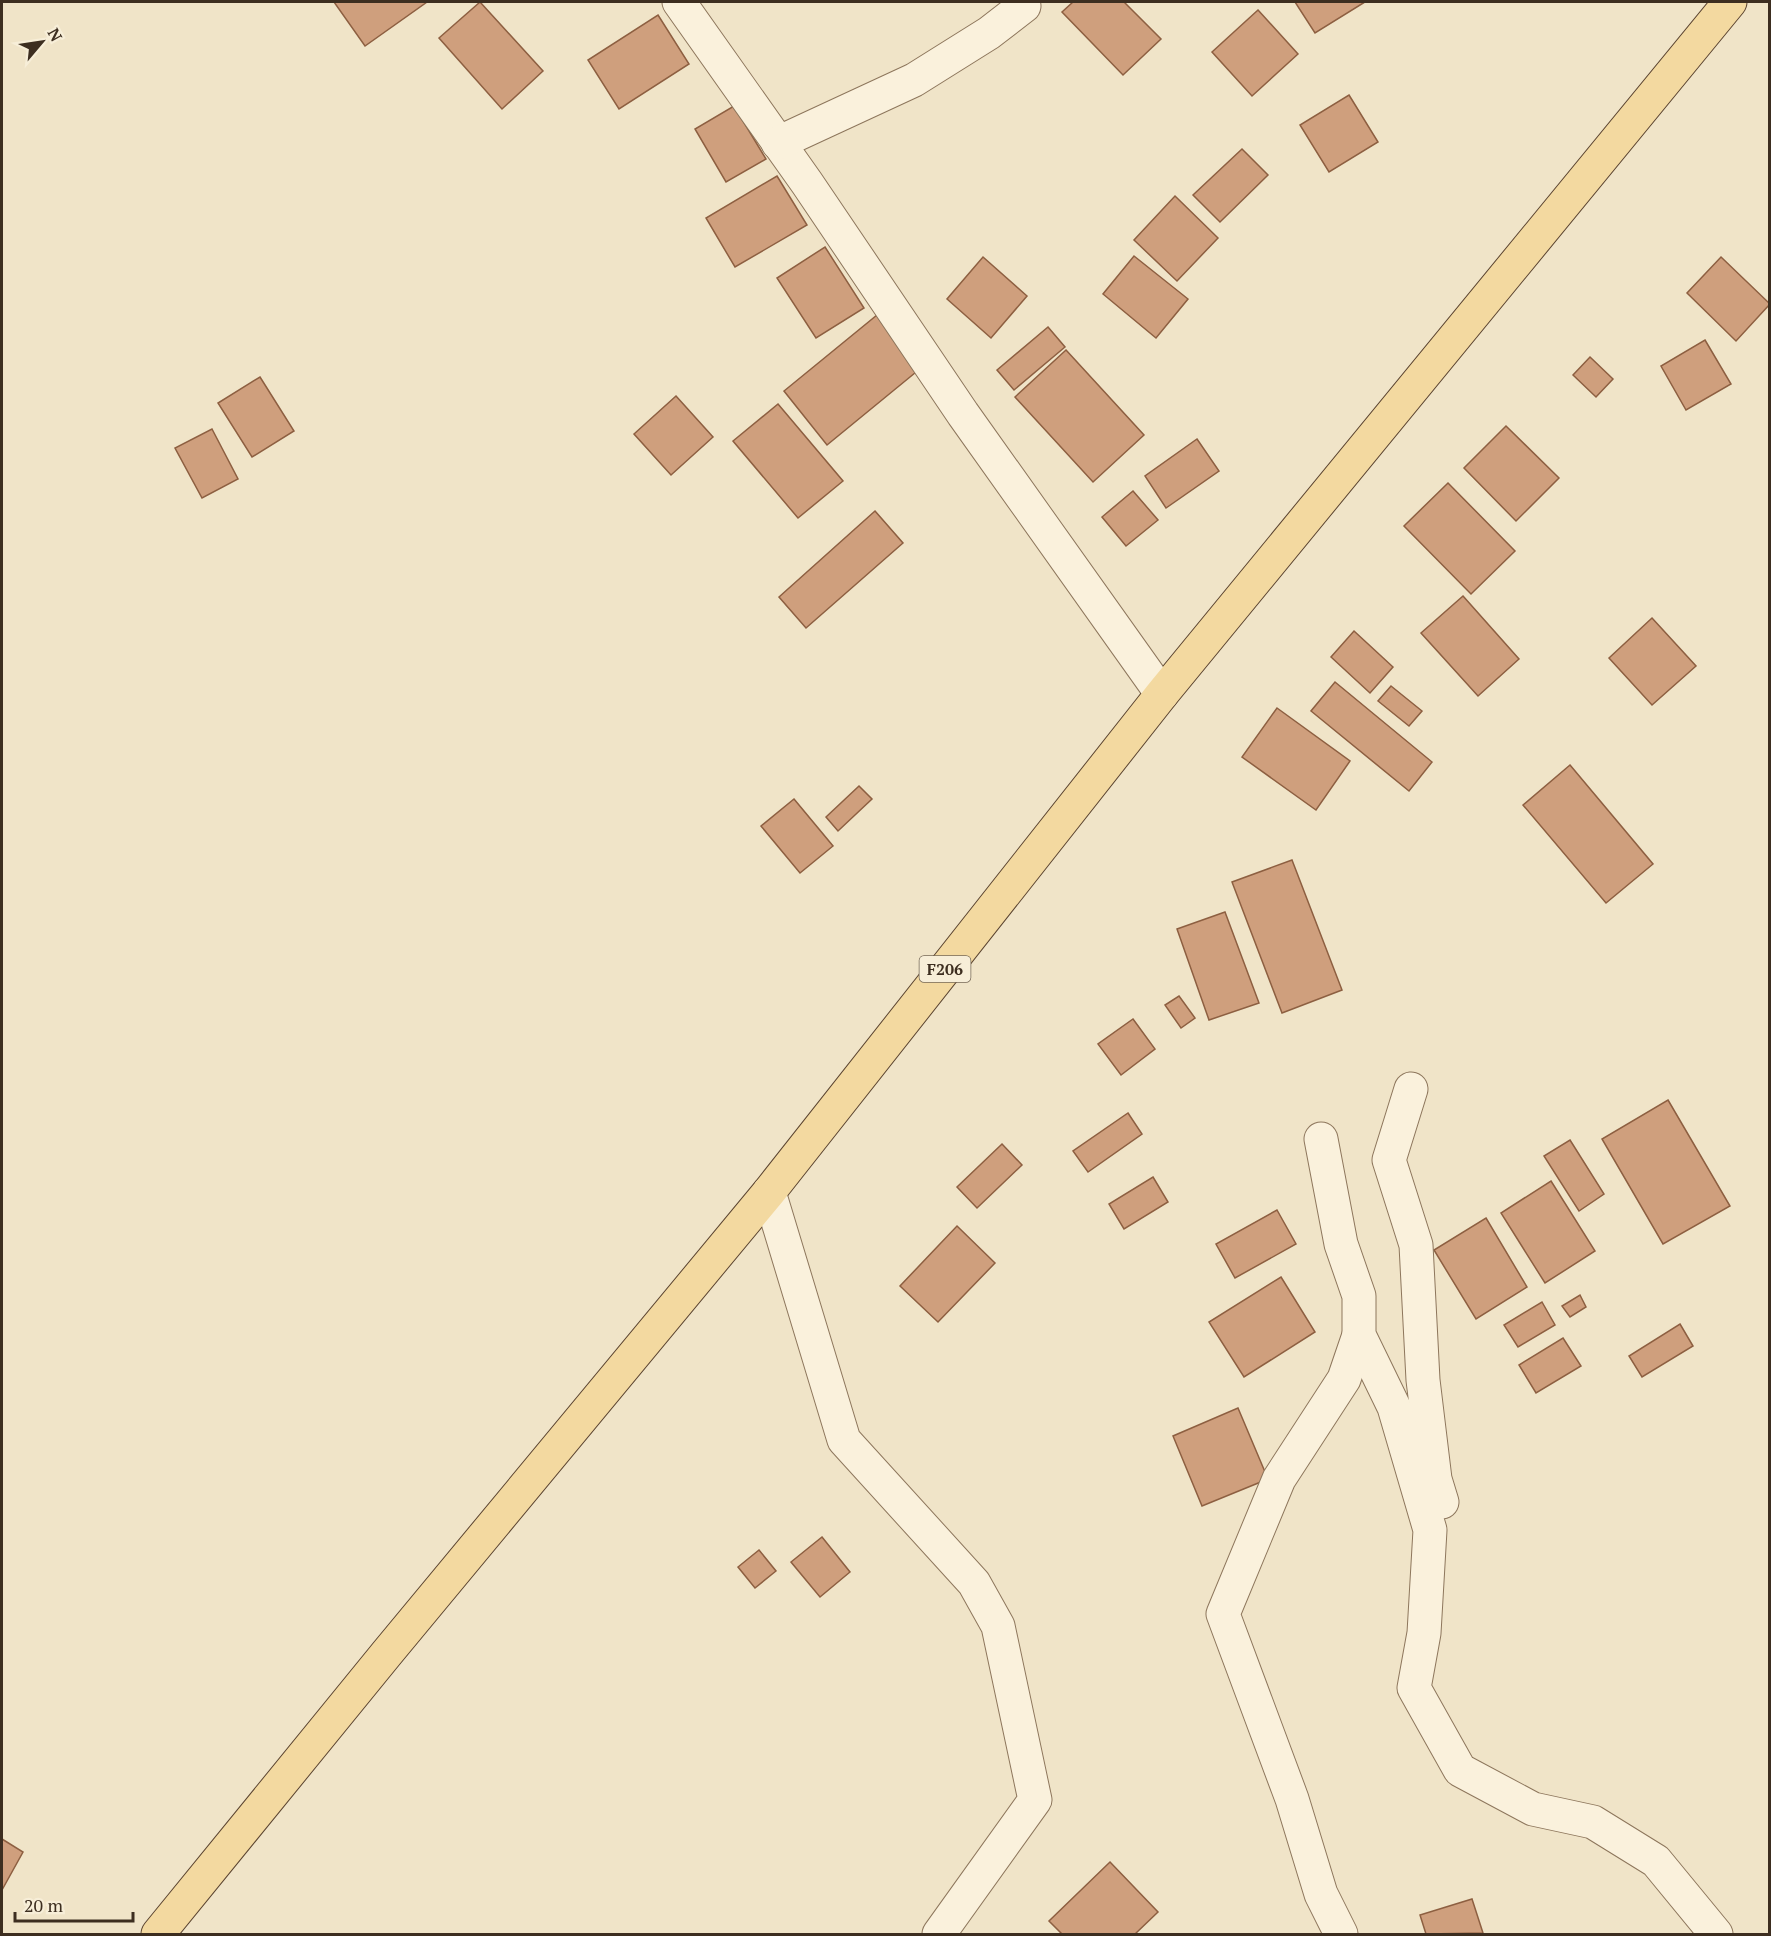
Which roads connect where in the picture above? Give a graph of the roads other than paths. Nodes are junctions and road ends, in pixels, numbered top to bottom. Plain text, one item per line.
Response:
1 (679, 2) edge
2 (1730, 2) edge
3 (1024, 6) dead end
4 (778, 143) junction
5 (1162, 694) junction
6 (1411, 1089) dead end
7 (1321, 1139) dead end
8 (769, 1192) junction
9 (1359, 1335) junction
10 (1427, 1579) junction
11 (939, 1934) edge
12 (158, 1935) edge
13 (1341, 1935) edge
14 (1716, 1935) edge

1 - 4 street
2 - 5 main road, F206
3 - 4 street
4 - 5 street
5 - 8 main road, F206
6 - 10 street
7 - 9 street
8 - 11 street
8 - 12 main road, F206
9 - 10 street
9 - 13 street
10 - 14 street

